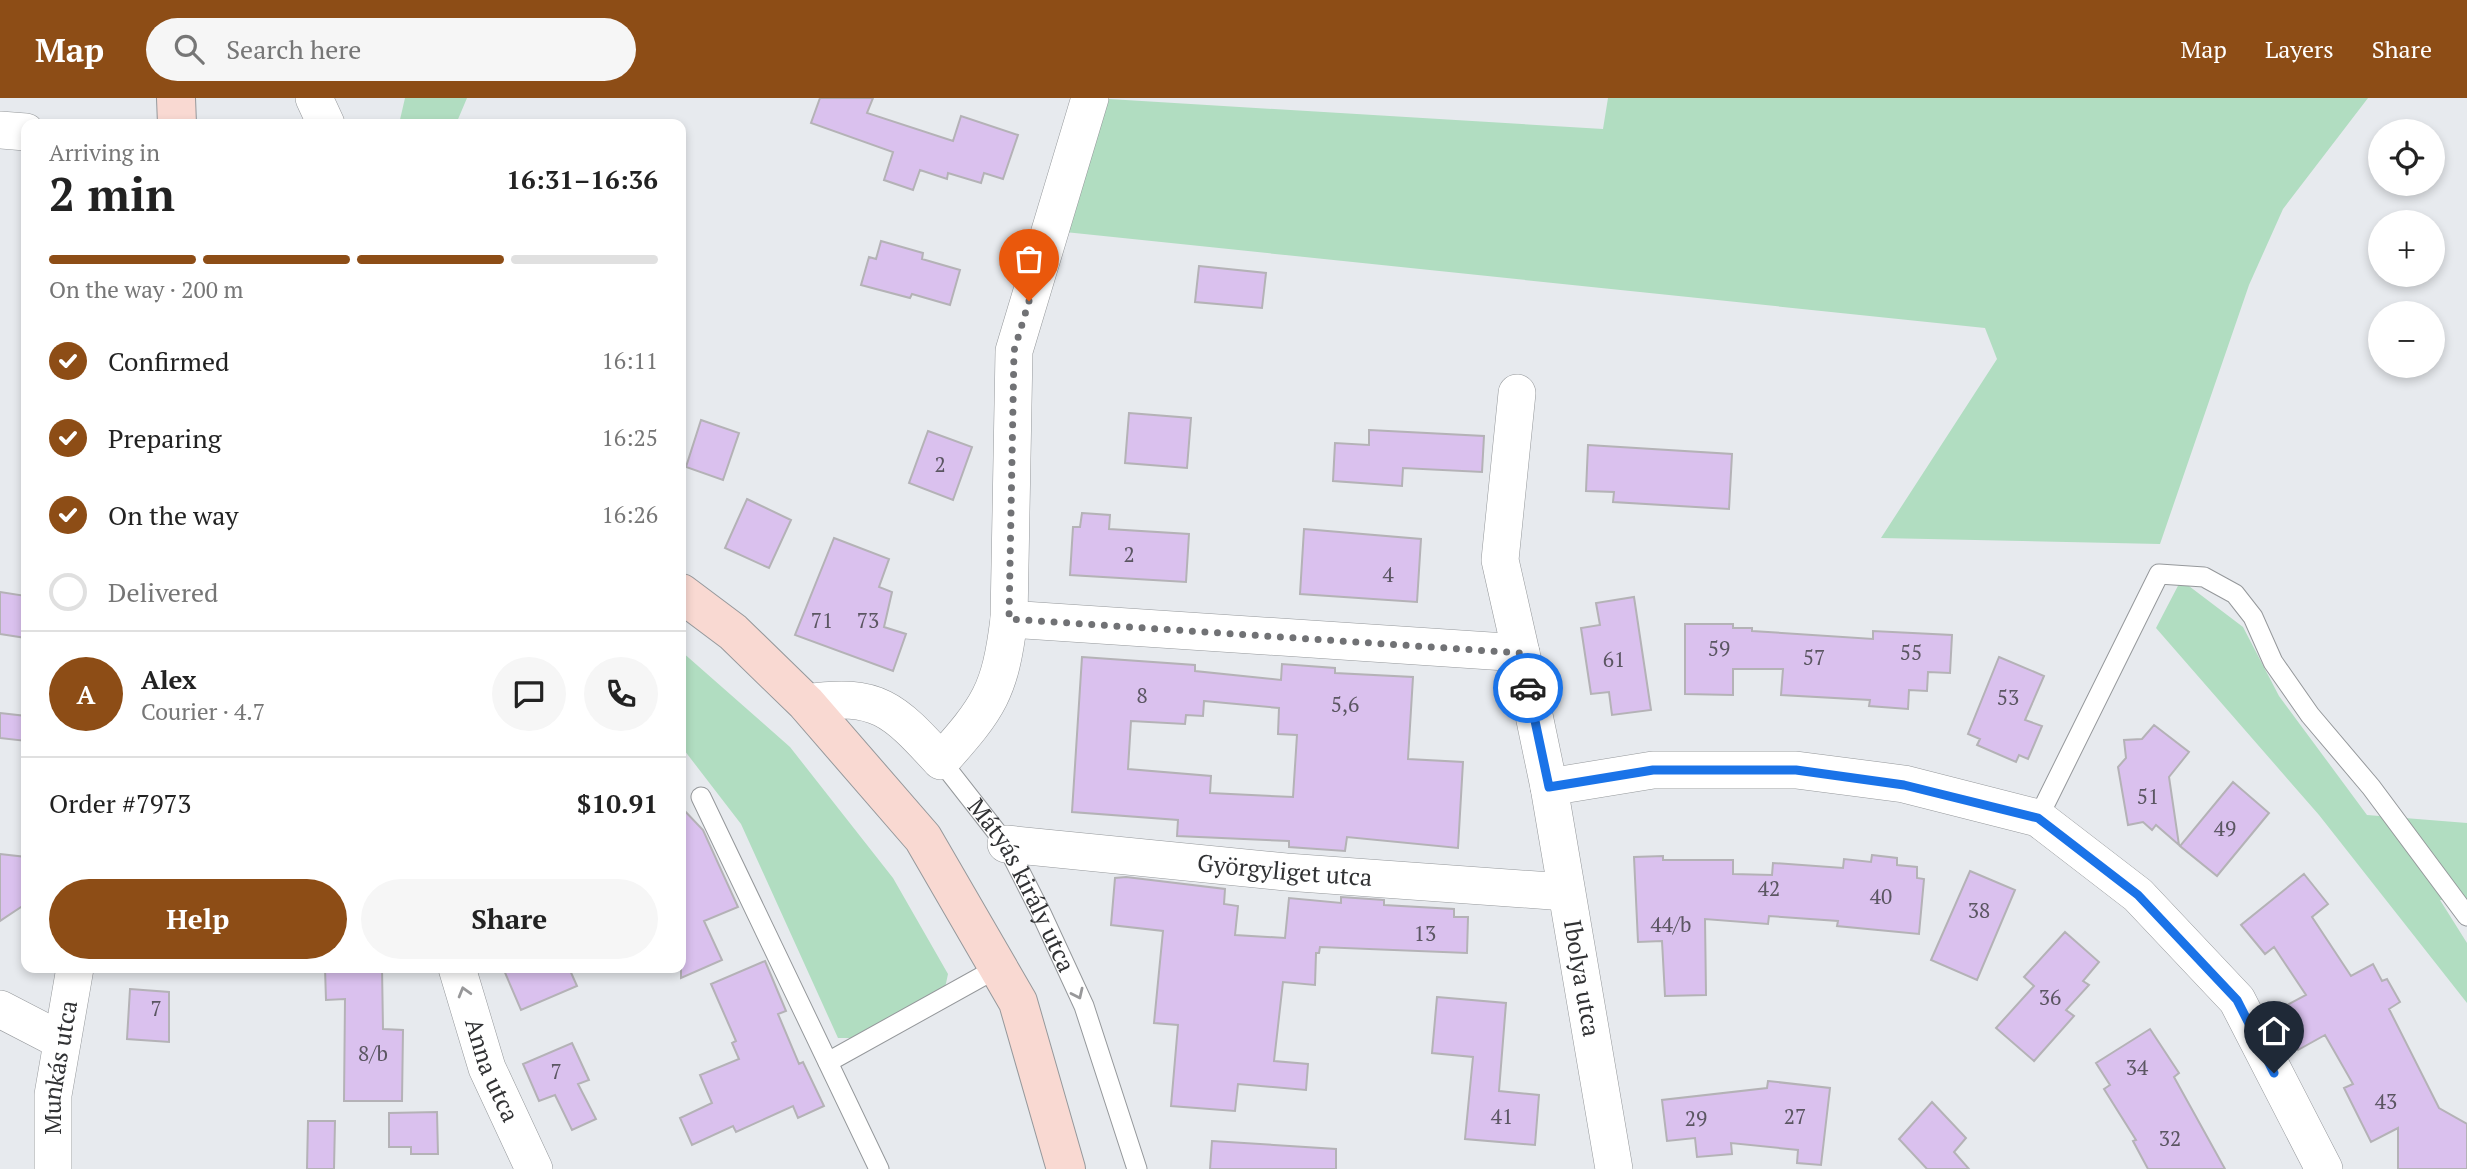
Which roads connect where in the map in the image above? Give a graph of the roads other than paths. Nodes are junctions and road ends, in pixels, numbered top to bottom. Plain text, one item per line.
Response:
1 (176, 98) edge
2 (314, 98) edge
3 (1090, 98) edge
4 (177, 119) edge
5 (324, 119) edge
6 (0, 130) edge
7 (21, 132) edge
8 (1517, 393) dead end
9 (686, 597) edge
10 (1009, 619) junction
11 (1521, 653) junction
12 (806, 703) junction
13 (941, 761) junction
14 (1549, 787) junction
15 (701, 797) dead end
16 (2038, 818) junction
17 (1006, 844) junction
18 (1565, 892) junction
19 (2467, 916) edge
20 (999, 967) junction
21 (74, 973) edge
22 (458, 973) edge
23 (0, 1009) edge
24 (62, 1041) junction
25 (828, 1062) junction
26 (54, 1169) edge
27 (534, 1169) edge
28 (879, 1169) edge
29 (1066, 1169) edge
30 (1137, 1169) edge
31 (1614, 1169) edge
32 (2324, 1169) edge

1 - 4 main road
2 - 5 street
3 - 10 street
6 - 7 street
8 - 11 street
9 - 12 main road
10 - 11 street
10 - 13 street
11 - 14 street
12 - 13 street, Mátyás király utca
12 - 20 main road
13 - 17 lane, Mátyás király utca
14 - 16 street
14 - 18 street, Ibolya utca
15 - 25 lane
16 - 19 lane
16 - 32 street
17 - 18 street, Györgyliget utca
17 -> 30 lane, Mátyás király utca
18 - 31 street, Ibolya utca
20 - 25 lane
20 - 29 main road
21 - 24 street, Munkás utca
27 -> 22 street, Anna utca
23 - 24 street
24 - 26 street, Munkás utca
25 - 28 lane

